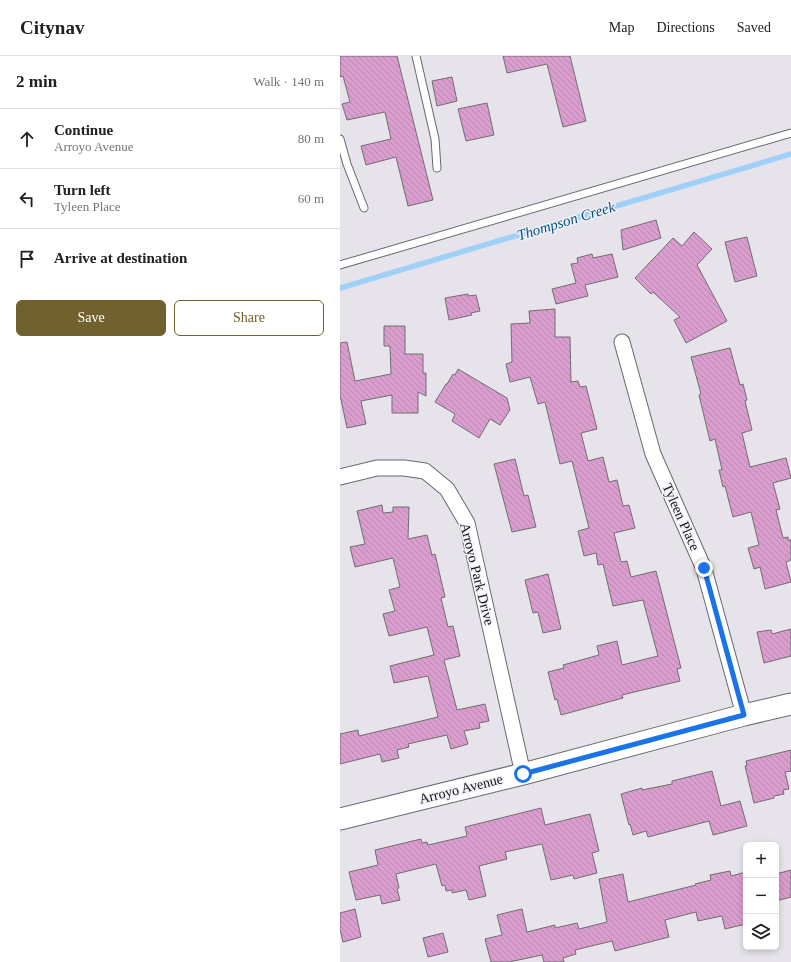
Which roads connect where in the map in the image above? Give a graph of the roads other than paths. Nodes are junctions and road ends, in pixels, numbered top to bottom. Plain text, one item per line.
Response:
1 (416, 56) edge
2 (791, 133) edge
3 (340, 139) edge
4 (437, 168) dead end
5 (364, 208) dead end
6 (340, 265) edge
7 (622, 342) dead end
8 (340, 477) edge
9 (791, 704) edge
10 (744, 715) junction
11 (523, 774) junction
12 (340, 819) edge

1 - 4 lane
2 - 6 lane
3 - 5 lane
7 - 10 street, Tyleen Place
8 - 11 street, Arroyo Park Drive
9 - 10 street, Arroyo Avenue
10 - 11 street, Arroyo Avenue
11 - 12 street, Arroyo Avenue

